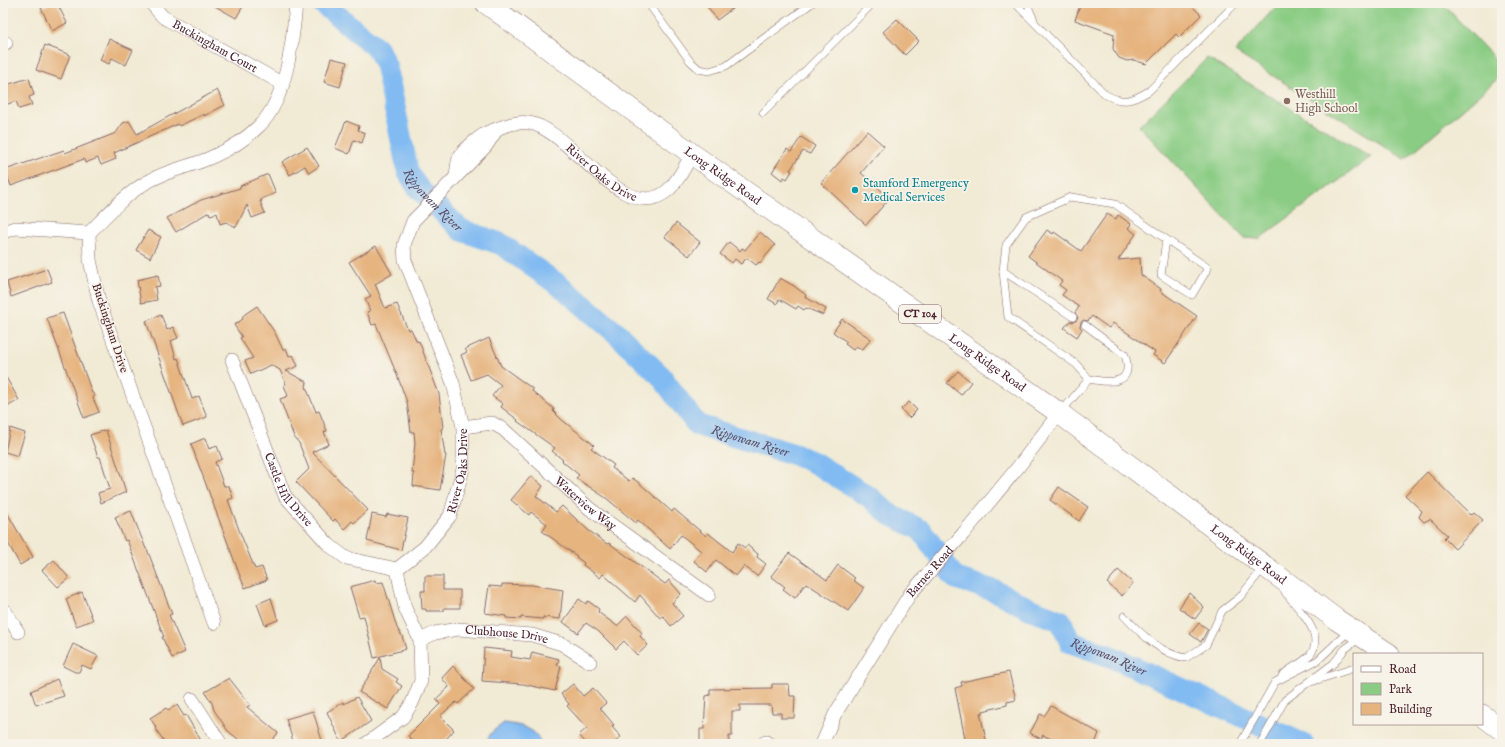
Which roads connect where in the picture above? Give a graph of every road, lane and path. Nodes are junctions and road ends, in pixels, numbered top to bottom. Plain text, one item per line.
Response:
1 (151, 3) edge
2 (296, 3) edge
3 (486, 3) edge
4 (648, 3) edge
5 (812, 3) edge
6 (873, 3) edge
7 (1015, 3) edge
8 (1029, 3) edge
9 (1236, 3) edge
10 (1037, 25) junction
11 (283, 84) junction
12 (763, 113) dead end
13 (692, 154) junction
14 (3, 232) edge
15 (89, 232) junction
16 (1166, 240) junction
17 (1003, 271) junction
18 (1073, 317) dead end
19 (1085, 325) dead end
20 (232, 360) dead end
21 (1089, 379) junction
22 (1060, 413) junction
23 (462, 427) junction
24 (396, 569) junction
25 (1269, 570) junction
26 (708, 595) dead end
27 (3, 608) edge
28 (1124, 616) dead end
29 (214, 623) dead end
30 (18, 632) dead end
31 (1356, 634) junction
32 (420, 640) junction
33 (1387, 653) edge
34 (590, 662) dead end
35 (1353, 668) edge
36 (1280, 678) junction
37 (1307, 684) junction
38 (192, 699) dead end
39 (1483, 716) edge
40 (1502, 730) edge
41 (1241, 742) edge
42 (222, 744) edge
43 (366, 744) edge
44 (759, 744) edge
45 (774, 744) edge
46 (822, 744) edge
47 (1260, 744) edge

1 - 11 street, Buckingham Court
2 - 11 street
3 - 13 main road, Long Ridge Road / CT 104
4 - 5 lane
6 - 12 lane
7 - 10 lane
8 - 10 lane
9 - 10 lane
11 - 15 street
13 - 22 main road, Long Ridge Road / CT 104
13 - 23 street, River Oaks Drive
14 - 15 street
15 - 29 street, Buckingham Drive
16 - 16 lane
16 - 17 lane
17 - 18 lane
17 - 21 lane
19 - 21 lane
20 - 24 street, Castle Hill Drive
21 - 22 lane
22 - 25 main road, Long Ridge Road / CT 104
22 - 46 street, Barnes Road
23 - 24 street, River Oaks Drive
23 - 26 street, Waterview Way
24 - 32 street
25 - 28 lane
25 - 31 main road, Long Ridge Road / CT 104
25 - 36 lane
27 - 30 street
31 - 33 main road, Long Ridge Road / CT 104
31 - 36 lane
31 - 37 lane
32 - 34 street, Clubhouse Drive
32 - 43 street
35 - 37 lane
36 - 41 lane
37 - 47 lane
38 - 42 street
39 - 40 main road
44 - 45 lane

